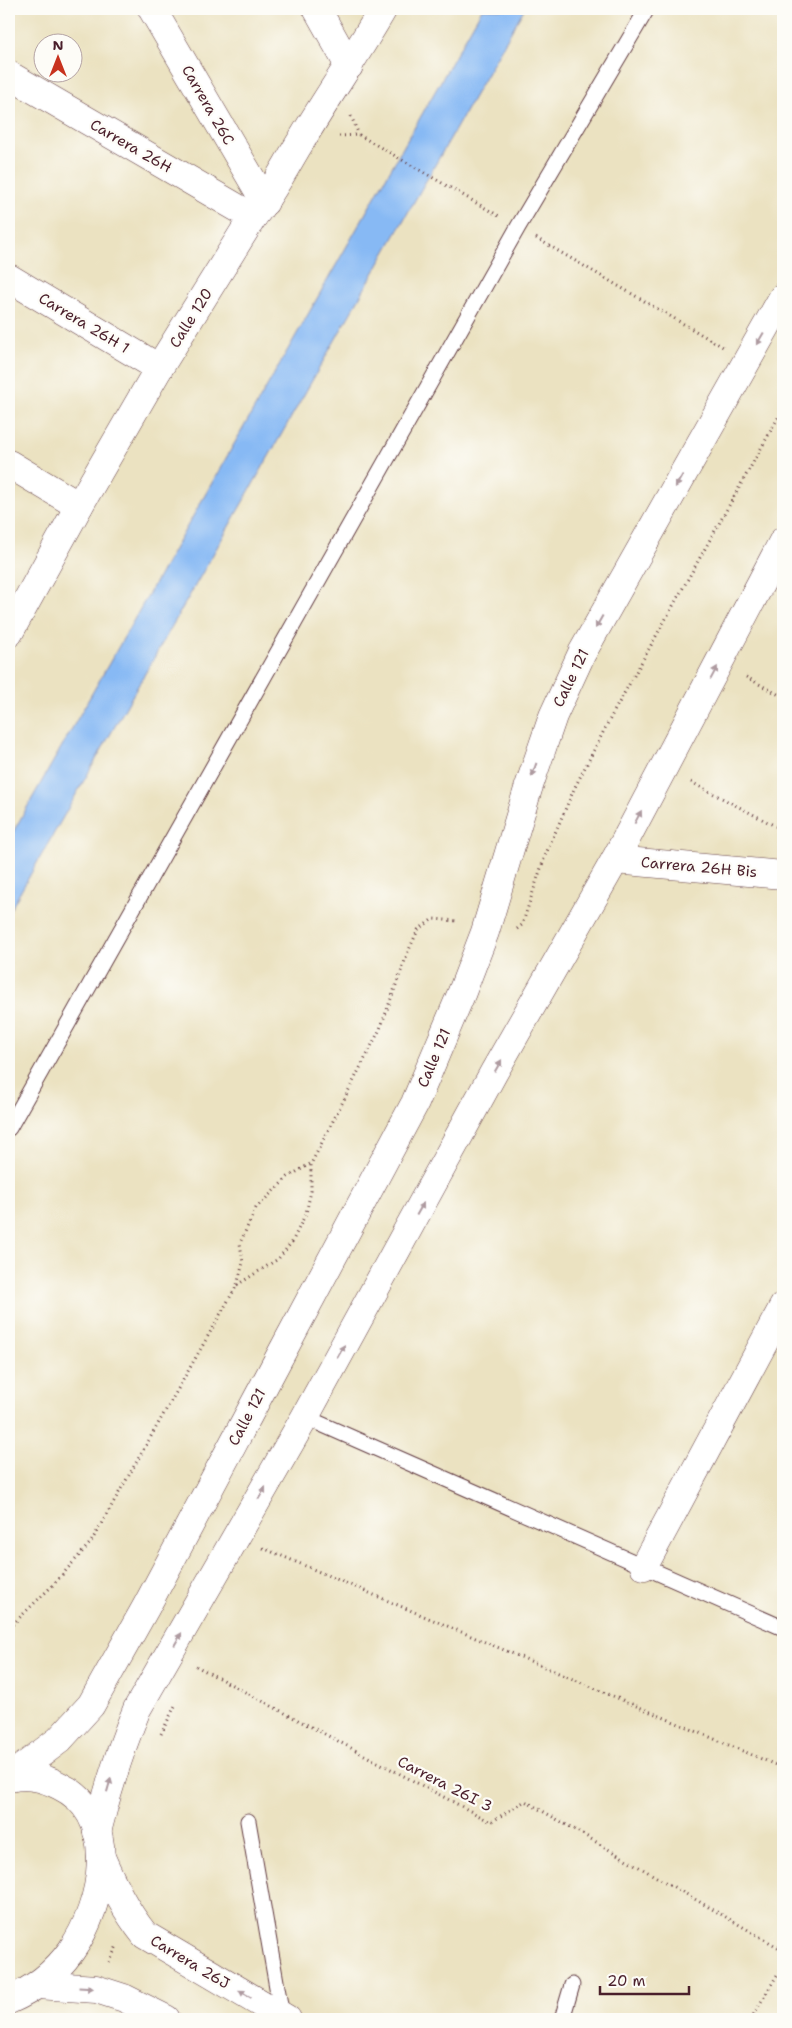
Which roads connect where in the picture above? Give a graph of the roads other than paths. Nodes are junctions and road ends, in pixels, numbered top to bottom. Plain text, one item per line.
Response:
1 (152, 9) edge
2 (317, 9) edge
3 (383, 9) edge
4 (647, 9) edge
5 (349, 66) junction
6 (9, 75) edge
7 (259, 209) junction
8 (9, 278) edge
9 (783, 297) edge
10 (159, 368) junction
11 (9, 464) edge
12 (79, 506) junction
13 (783, 541) edge
14 (9, 633) edge
15 (615, 860) junction
16 (783, 875) edge
17 (9, 1128) edge
18 (783, 1307) edge
19 (305, 1417) junction
20 (644, 1566) junction
21 (783, 1628) edge
22 (9, 1778) edge
23 (248, 1821) dead end
24 (99, 1845) junction
25 (572, 1985) dead end
26 (18, 1996) edge
27 (284, 2018) edge
28 (166, 2019) edge
29 (562, 2019) edge

1 - 7 main road, Carrera 26C
2 - 5 main road
3 - 5 main road, Calle 120
4 - 17 lane
5 - 7 main road, Calle 120
6 - 7 main road, Carrera 26H
7 - 10 main road, Calle 120
8 - 10 main road, Carrera 26H 1
9 -> 22 main road, Calle 121
10 - 12 main road, Calle 120
11 - 12 main road
12 - 14 main road, Calle 120
15 -> 13 main road
15 - 16 main road, Carrera 26H Bis
19 -> 15 main road
18 - 20 main road
19 - 20 lane
24 -> 19 main road
20 - 21 lane
22 - 24 main road, Carrera 26J
23 - 27 lane
24 - 26 main road
27 -> 24 main road, Carrera 26J
25 - 29 lane
26 -> 28 main road

